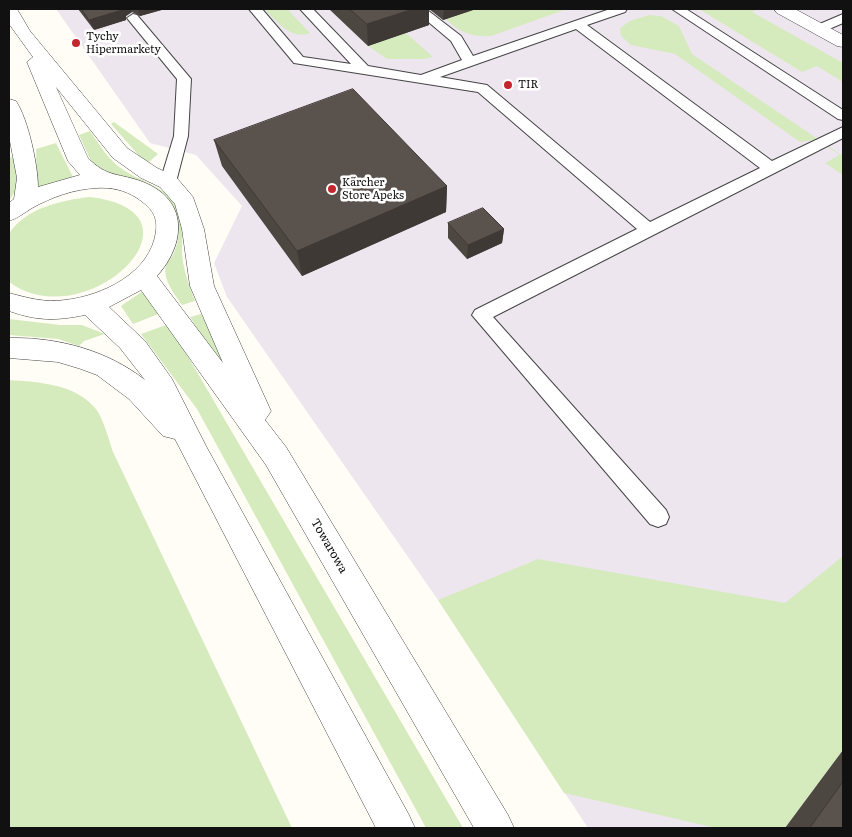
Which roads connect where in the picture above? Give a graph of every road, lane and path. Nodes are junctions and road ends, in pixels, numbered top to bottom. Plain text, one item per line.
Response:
1 (255, 9) edge
2 (306, 9) edge
3 (419, 9) edge
4 (621, 9) edge
5 (678, 9) edge
6 (783, 9) edge
7 (9, 11) edge
8 (133, 18) dead end
9 (843, 18) edge
10 (577, 24) junction
11 (820, 29) junction
12 (23, 33) junction
13 (843, 42) edge
14 (470, 62) junction
15 (364, 70) junction
16 (423, 79) junction
17 (9, 105) edge
18 (843, 116) edge
19 (843, 132) edge
20 (771, 168) junction
21 (105, 180) junction
22 (168, 182) junction
23 (17, 207) edge
24 (647, 230) junction
25 (144, 276) junction
26 (9, 302) edge
27 (90, 305) junction
28 (9, 348) edge
29 (196, 454) junction
30 (276, 456) junction
31 (658, 517) dead end
32 (396, 828) edge
33 (495, 828) edge

1 - 15 lane
2 - 15 lane
3 - 14 lane
4 - 10 lane
5 - 18 lane
6 - 11 street
7 - 12 street
8 - 22 lane
9 - 11 lane
10 - 14 lane
10 - 20 lane
11 - 13 street
12 - 21 street
12 - 22 street
14 - 16 lane
15 - 16 lane
16 - 24 lane
17 - 23 street
19 - 20 lane
20 - 24 lane
21 - 23 street
21 - 25 street
22 - 30 street
24 - 31 lane
25 - 27 street
25 - 30 street, Towarowa
26 - 27 street
27 - 29 street
28 - 29 street
29 - 32 street
30 - 33 street, Towarowa

